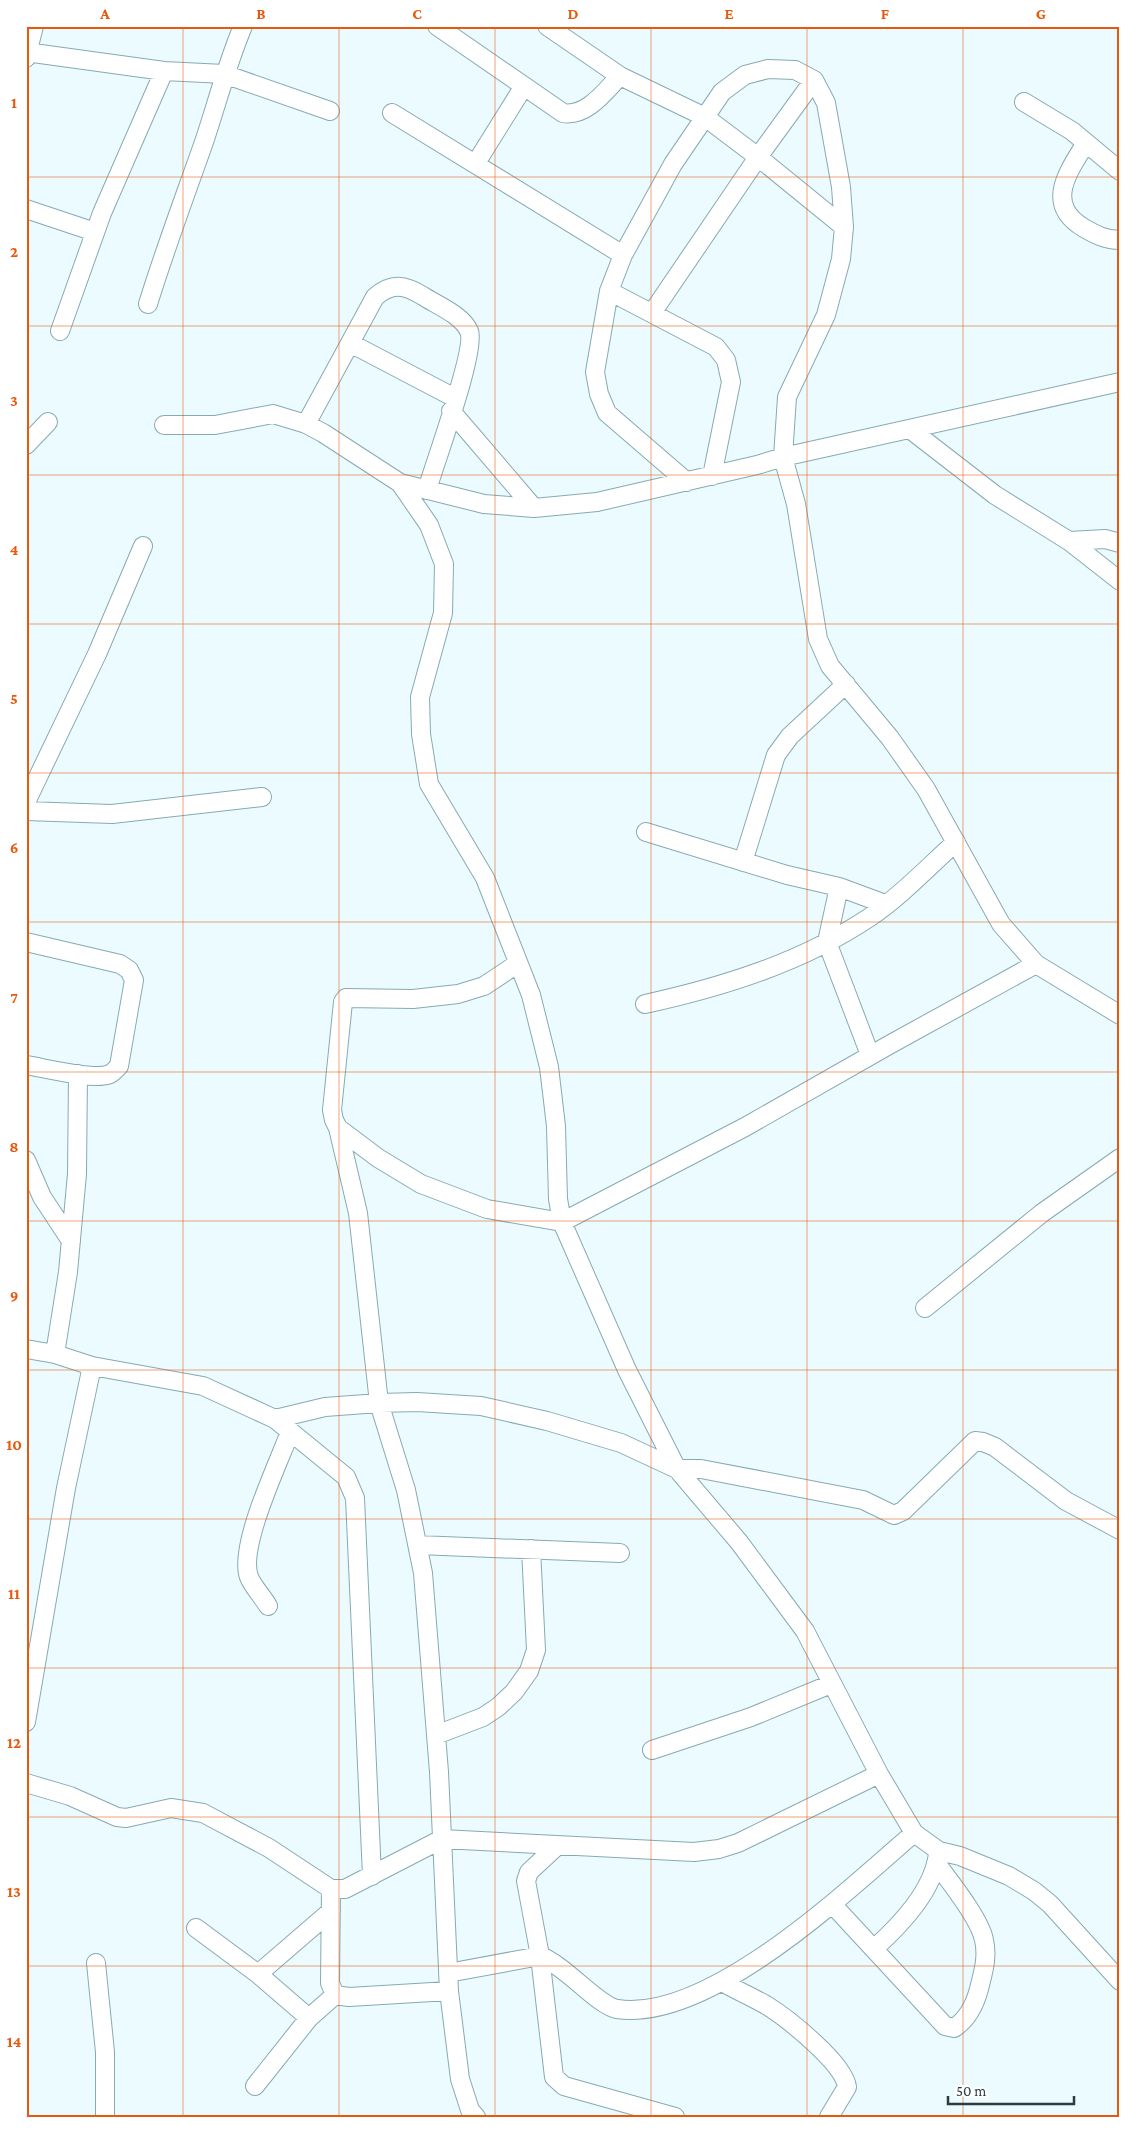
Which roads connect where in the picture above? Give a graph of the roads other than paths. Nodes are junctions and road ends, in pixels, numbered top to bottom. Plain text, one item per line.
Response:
1 (34, 26) edge
2 (437, 26) edge
3 (547, 26) edge
4 (241, 27) edge
5 (27, 54) edge
6 (164, 71) junction
7 (224, 74) junction
8 (620, 76) junction
9 (814, 80) junction
10 (524, 86) junction
11 (1024, 102) dead end
12 (330, 111) dead end
13 (392, 112) dead end
14 (705, 117) junction
15 (1086, 143) junction
16 (758, 157) junction
17 (476, 163) junction
18 (1120, 171) edge
19 (26, 209) edge
20 (844, 227) junction
21 (95, 232) junction
22 (1120, 240) edge
23 (623, 255) junction
24 (609, 292) junction
25 (148, 304) dead end
26 (652, 313) junction
27 (60, 331) dead end
28 (350, 343) junction
29 (1120, 382) edge
30 (453, 404) junction
31 (48, 422) dead end
32 (306, 424) junction
33 (164, 425) dead end
34 (911, 430) junction
35 (26, 446) edge
36 (783, 457) junction
37 (712, 476) junction
38 (687, 482) junction
39 (400, 483) junction
40 (427, 490) junction
41 (534, 508) junction
42 (1069, 541) junction
43 (1120, 543) edge
44 (143, 546) dead end
45 (1120, 581) edge
46 (846, 684) junction
47 (262, 797) dead end
48 (26, 802) edge
49 (26, 811) edge
50 (646, 832) dead end
51 (956, 842) junction
52 (744, 862) junction
53 (839, 887) junction
54 (885, 904) junction
55 (26, 942) edge
56 (827, 942) junction
57 (517, 964) junction
58 (1036, 964) junction
59 (645, 1004) dead end
60 (1120, 1015) edge
61 (870, 1055) junction
62 (26, 1065) edge
63 (78, 1074) junction
64 (338, 1128) junction
65 (1120, 1158) edge
66 (26, 1160) edge
67 (562, 1222) junction
68 (71, 1241) junction
69 (925, 1308) dead end
70 (26, 1349) edge
71 (55, 1354) junction
72 (92, 1366) junction
73 (379, 1403) junction
74 (275, 1419) junction
75 (290, 1432) junction
76 (677, 1469) junction
77 (1120, 1530) edge
78 (418, 1544) junction
79 (531, 1549) junction
80 (620, 1553) dead end
81 (268, 1606) dead end
82 (831, 1684) junction
83 (26, 1722) edge
84 (436, 1735) junction
85 (652, 1750) dead end
86 (879, 1774) junction
87 (26, 1783) edge
88 (914, 1833) junction
89 (442, 1839) junction
90 (557, 1846) junction
91 (938, 1857) junction
92 (372, 1876) junction
93 (331, 1888) junction
94 (832, 1904) junction
95 (331, 1912) junction
96 (196, 1928) dead end
97 (875, 1948) junction
98 (540, 1956) junction
99 (96, 1963) dead end
100 (448, 1973) junction
101 (258, 1974) junction
102 (1120, 1981) edge
103 (722, 1982) junction
104 (449, 1991) junction
105 (336, 1995) junction
106 (309, 2018) junction
107 (255, 2086) dead end
108 (636, 2111) edge
109 (105, 2117) edge
110 (476, 2117) edge
111 (675, 2117) edge
112 (829, 2117) edge

1 - 5 street
2 - 10 street
3 - 8 street
4 - 7 street
5 - 6 street
6 - 7 street
6 - 21 street
7 - 12 street
7 - 25 street
8 - 10 street
8 - 14 street
9 - 14 street
9 - 16 street
9 - 20 street
10 - 17 street
11 - 15 street
13 - 17 street
14 - 16 street
14 - 23 street
15 - 18 street
15 - 22 street
16 - 20 street
16 - 26 street
17 - 23 street
19 - 21 street
20 - 36 street
21 - 27 street
23 - 24 street
24 - 26 street
24 - 38 street
26 - 37 street
28 - 30 street
28 - 30 street
28 - 32 street
29 - 34 street
30 - 40 street
30 - 41 street
31 - 35 street
32 - 33 street
32 - 39 street
34 - 36 street
34 - 42 street
36 - 37 street
36 - 46 street
37 - 38 street
38 - 41 street
39 - 40 street
39 - 57 street
40 - 41 street
42 - 43 street
42 - 45 street
44 - 48 street
46 - 51 street
46 - 52 street
47 - 49 street
50 - 52 street
51 - 54 street
51 - 58 street
52 - 53 street
53 - 54 street
53 - 56 street
54 - 56 street
55 - 63 street
56 - 59 street
56 - 61 street
57 - 64 street
57 - 67 street
58 - 60 street
58 - 61 street
61 - 67 street
62 - 63 street
63 - 68 street
64 - 67 street
64 - 73 street
65 - 69 street
66 - 68 street
67 - 76 street
68 - 71 street
70 - 71 street
71 - 72 street
72 - 74 street
72 - 83 street
73 - 74 street
73 - 76 street
73 - 78 street
74 - 75 street
75 - 81 street
75 - 92 street
76 - 77 street
76 - 82 street
78 - 79 street
78 - 84 street
79 - 80 street
79 - 84 street
82 - 85 street
82 - 86 street
84 - 89 street
86 - 88 street
86 - 90 street
87 - 93 street
88 - 91 street
88 - 94 street
89 - 90 street
89 - 92 street
89 - 100 street
90 - 98 street
91 - 97 street
91 - 97 street
91 - 102 street
92 - 93 street
93 - 95 street
94 - 97 street
94 - 103 street
95 - 101 street
95 - 105 street
96 - 101 street
98 - 100 street
98 - 103 street
98 - 108 street
99 - 109 street
100 - 104 street
101 - 106 street
103 - 112 street
104 - 105 street
104 - 110 street
105 - 106 street
106 - 107 street
108 - 111 street

